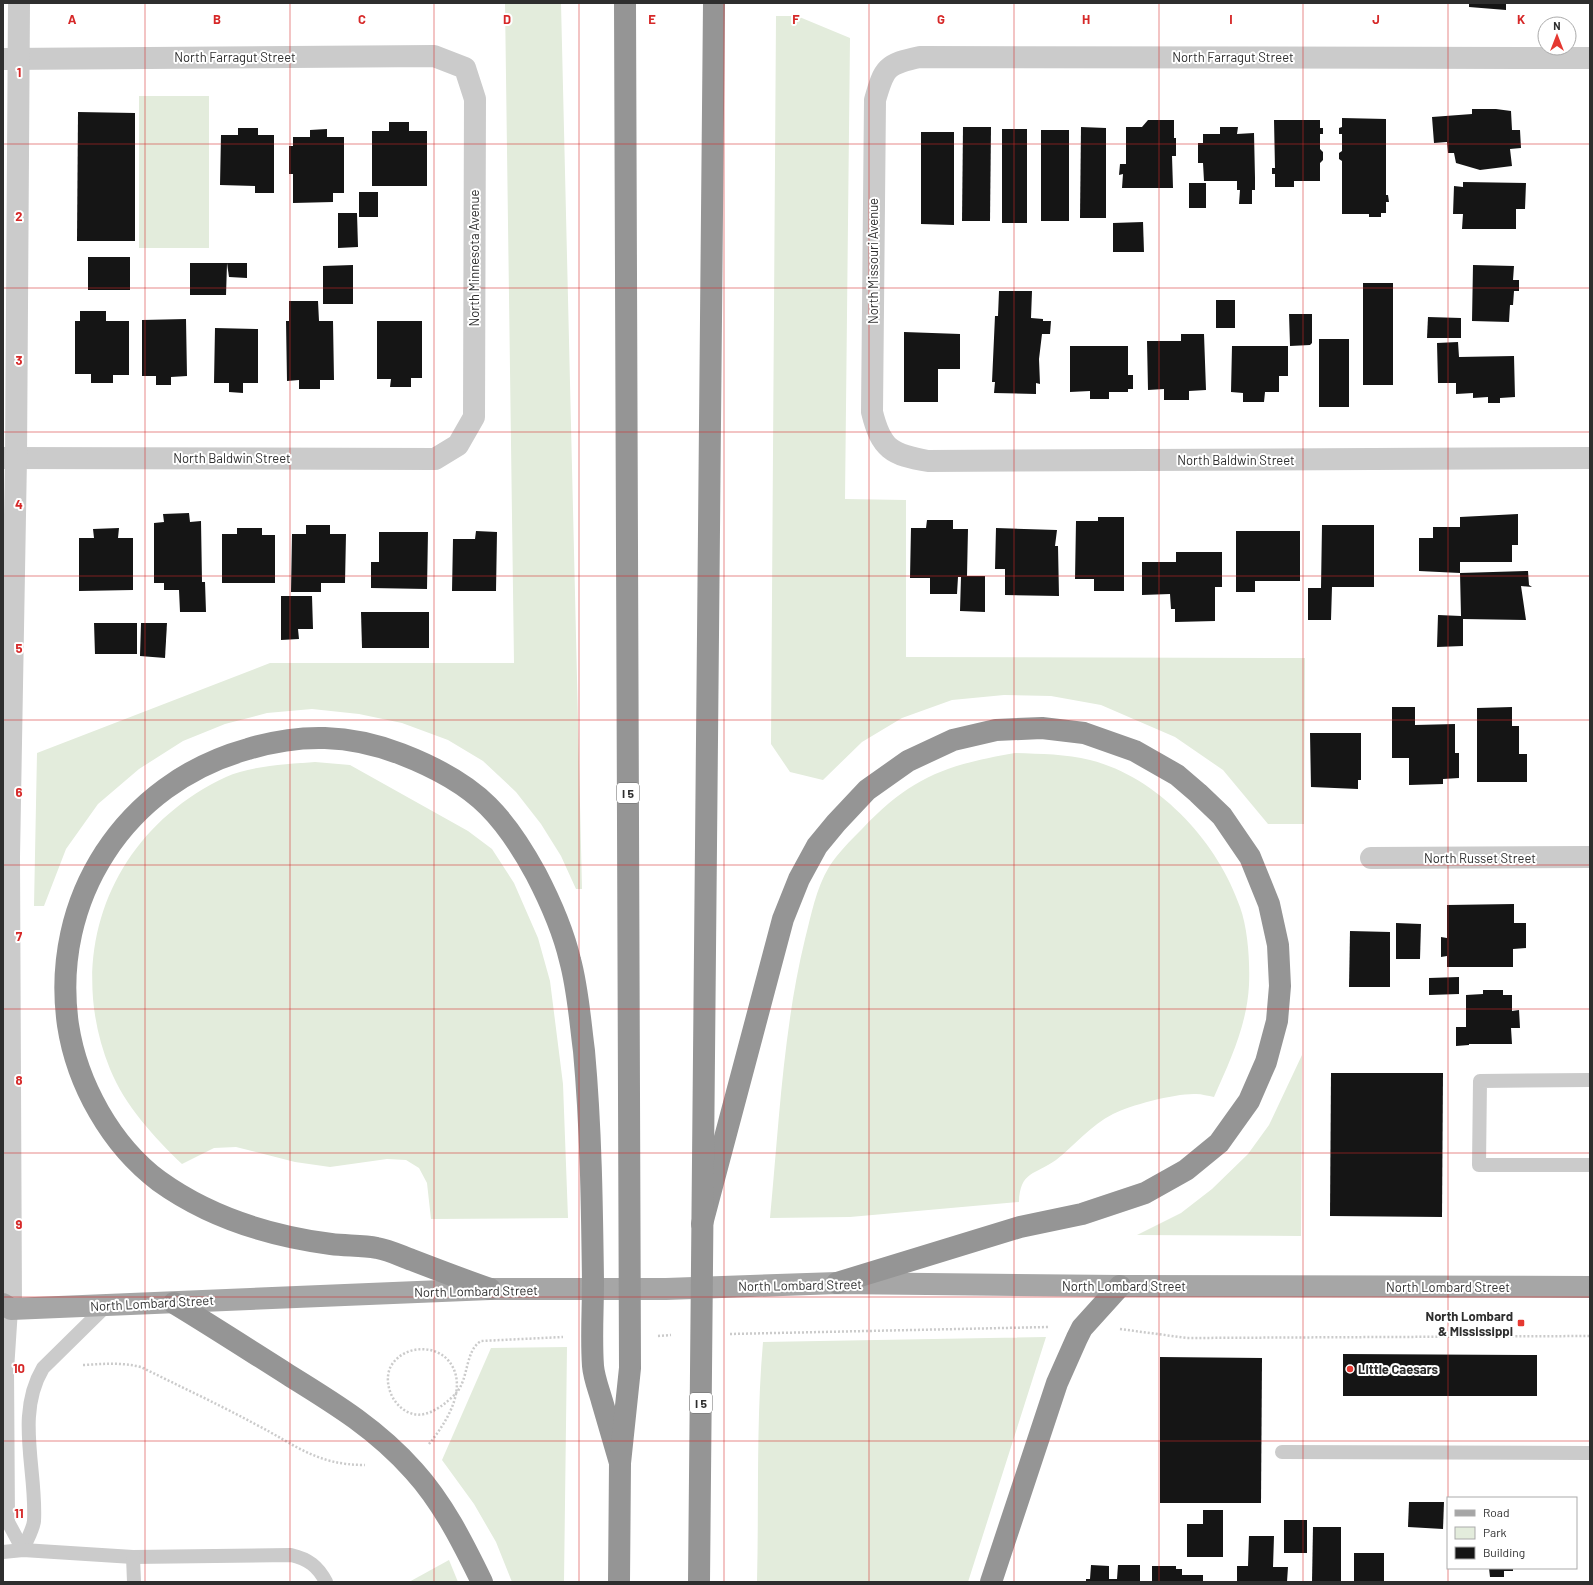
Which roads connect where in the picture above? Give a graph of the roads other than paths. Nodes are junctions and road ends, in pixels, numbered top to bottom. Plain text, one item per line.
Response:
1 (19, 3) edge
2 (625, 3) edge
3 (714, 3) edge
4 (1590, 58) edge
5 (11, 59) edge
6 (465, 68) joint
7 (882, 75) joint
8 (458, 445) joint
9 (886, 445) joint
10 (10, 458) edge
11 (1590, 458) edge
12 (6, 857) edge
13 (1590, 857) edge
14 (1371, 858) dead end
15 (1590, 1080) edge
16 (1590, 1165) edge
17 (7, 1181) edge
18 (702, 1224) junction
19 (837, 1284) junction
20 (1120, 1286) junction
21 (1590, 1287) edge
22 (490, 1289) junction
23 (174, 1303) junction
24 (107, 1305) junction
25 (6, 1309) edge
26 (1282, 1452) dead end
27 (1590, 1453) edge
28 (620, 1463) junction
29 (23, 1550) junction
30 (3, 1552) edge
31 (133, 1556) junction
32 (134, 1582) edge
33 (326, 1582) edge
34 (482, 1582) edge
35 (619, 1582) edge
36 (699, 1582) edge
37 (991, 1582) edge

1 - 5 street
2 - 28 highway, I 5
3 - 18 highway, I 5
4 - 7 street, North Farragut Street
5 - 6 street, North Farragut Street
5 - 10 street
6 - 8 street, North Minnesota Avenue
7 - 9 street, North Missouri Avenue
8 - 10 street, North Baldwin Street
9 - 11 street, North Baldwin Street
10 - 12 street
12 - 17 street
13 - 14 street, North Russet Street
15 - 16 lane
17 - 25 street
18 - 19 highway
18 - 36 highway, I 5
19 - 20 main road, North Lombard Street
19 - 22 main road, North Lombard Street
20 - 21 main road, North Lombard Street
20 - 37 highway
22 - 23 main road, North Lombard Street
22 - 28 highway
23 - 24 main road, North Lombard Street
23 - 34 highway
24 - 25 main road, North Lombard Street
24 - 29 lane
25 - 29 lane
26 - 27 lane
28 - 35 highway, I 5
29 - 30 lane
29 - 31 lane
31 - 32 lane
31 - 33 lane

